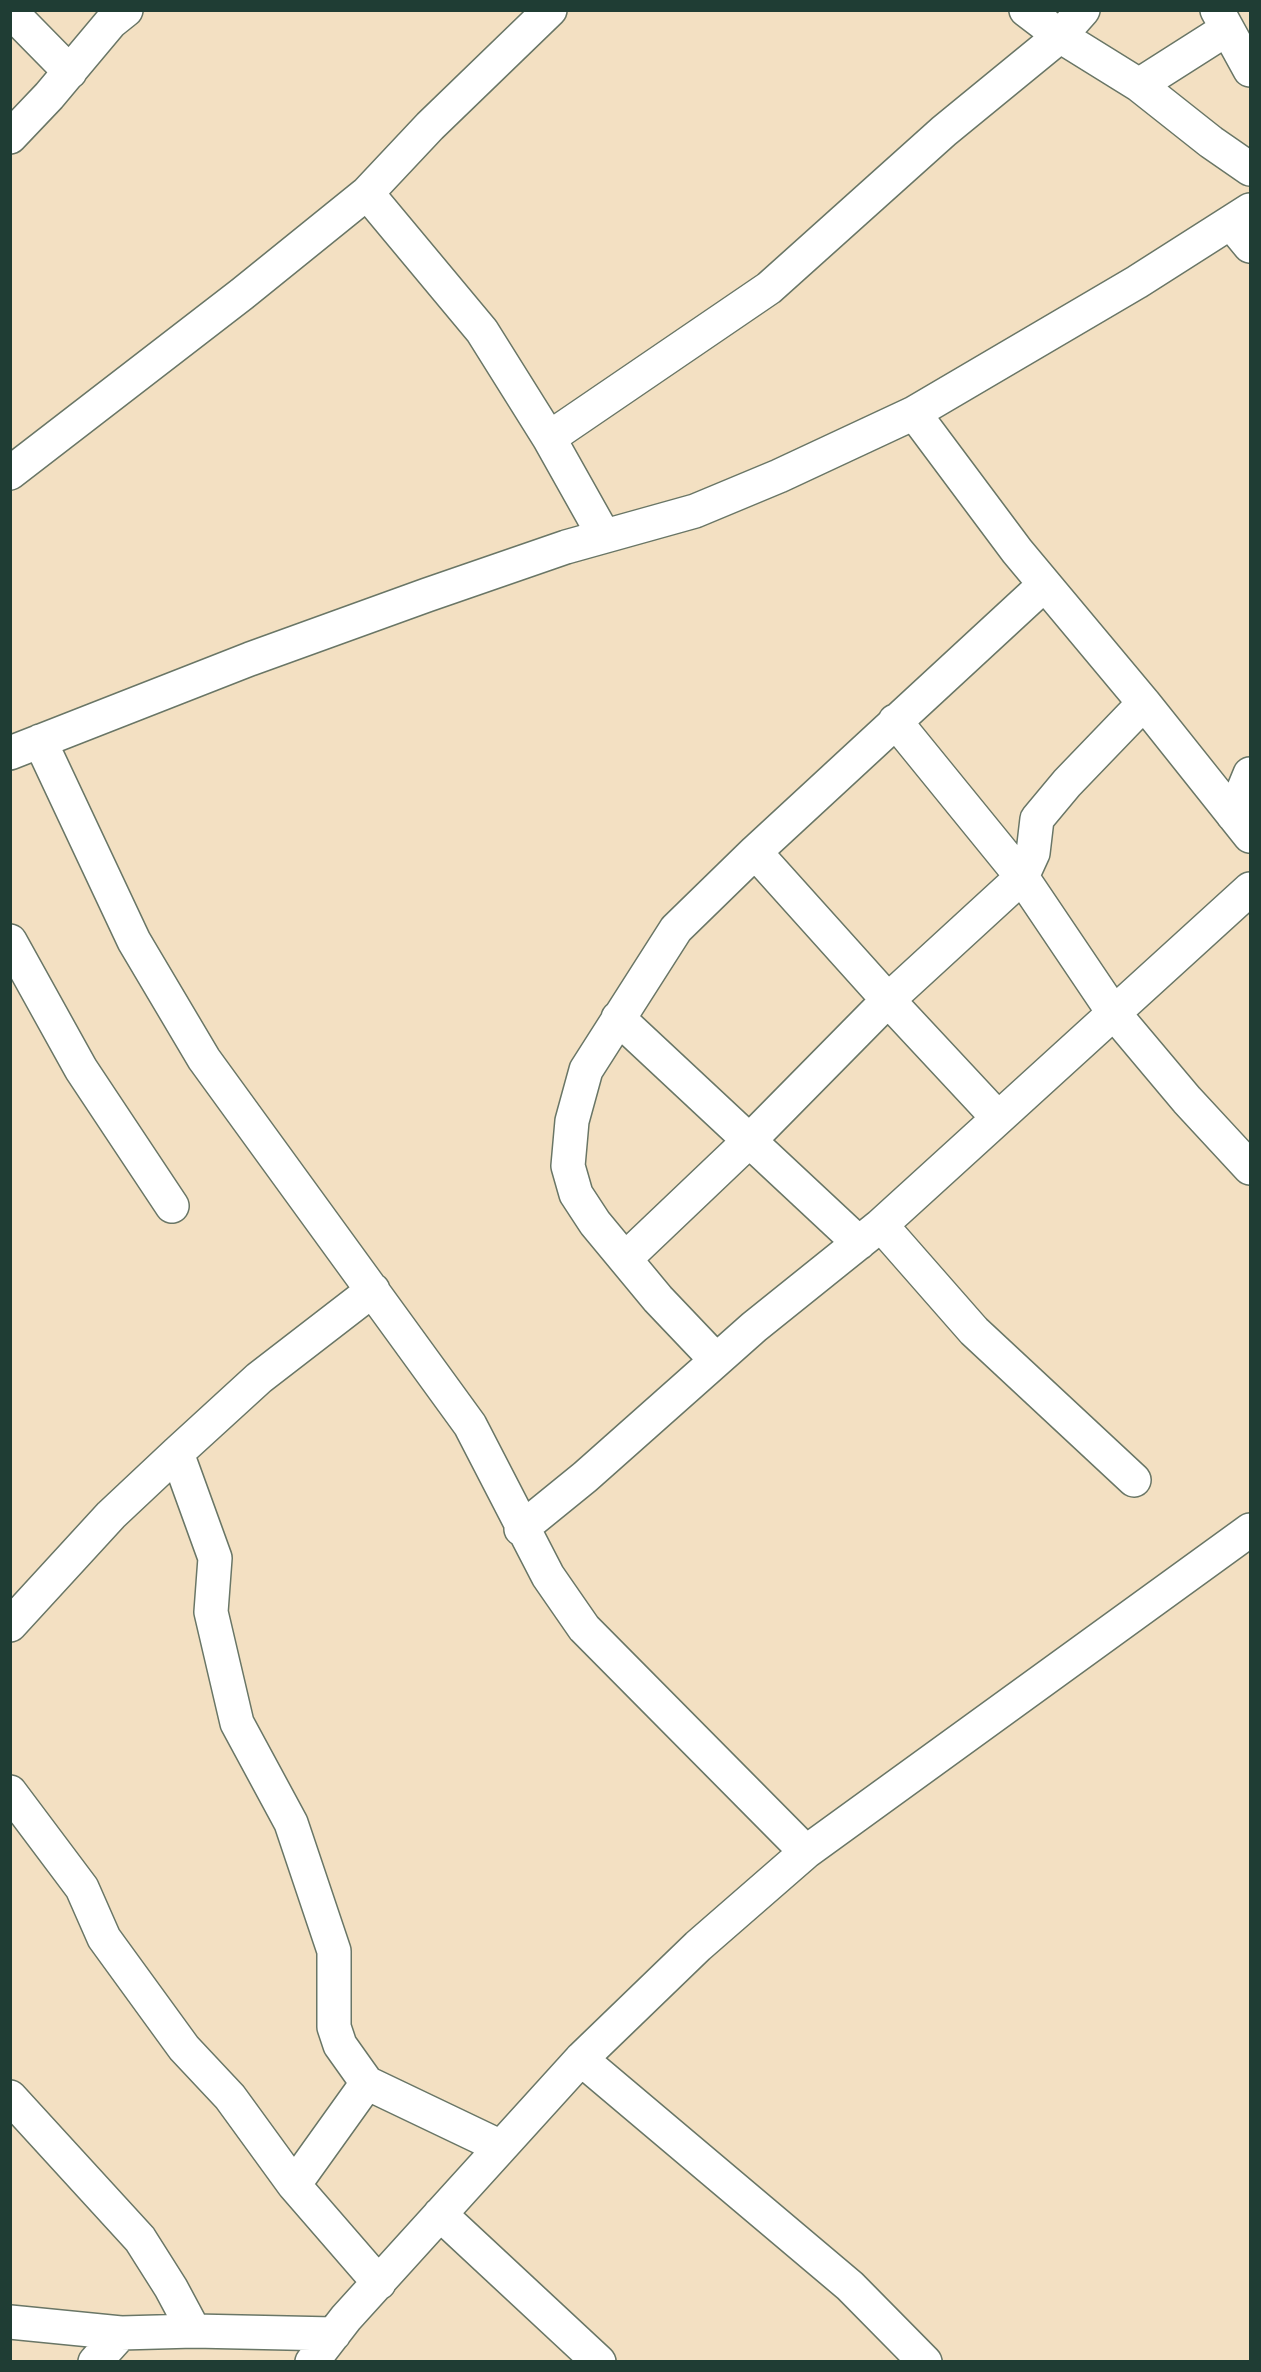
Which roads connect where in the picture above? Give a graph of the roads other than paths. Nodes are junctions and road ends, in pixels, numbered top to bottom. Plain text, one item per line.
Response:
1 (126, 10) edge
2 (550, 10) edge
3 (1026, 10) edge
4 (1083, 10) edge
5 (10, 11) edge
6 (1222, 20) edge
7 (1060, 36) junction
8 (1251, 70) edge
9 (70, 72) junction
10 (1139, 85) junction
11 (10, 137) edge
12 (1251, 169) edge
13 (367, 193) junction
14 (1244, 226) edge
15 (914, 413) junction
16 (549, 438) junction
17 (10, 473) edge
18 (604, 536) junction
19 (1044, 585) junction
20 (1144, 702) junction
21 (895, 721) junction
22 (25, 747) edge
23 (1251, 774) edge
24 (1242, 826) edge
25 (755, 852) junction
26 (1022, 877) junction
27 (1251, 888) edge
28 (10, 940) edge
29 (888, 1000) junction
30 (1113, 1012) junction
31 (618, 1018) junction
32 (998, 1118) junction
33 (750, 1140) junction
34 (1251, 1168) edge
35 (172, 1206) dead end
36 (870, 1234) junction
37 (625, 1259) junction
38 (373, 1290) junction
39 (716, 1360) junction
40 (177, 1453) junction
41 (1134, 1480) dead end
42 (521, 1529) junction
43 (1251, 1530) edge
44 (10, 1625) edge
45 (10, 1792) edge
46 (806, 1852) junction
47 (581, 2059) junction
48 (367, 2083) junction
49 (10, 2097) edge
50 (501, 2147) junction
51 (294, 2185) junction
52 (440, 2214) junction
53 (379, 2283) junction
54 (10, 2322) edge
55 (194, 2331) junction
56 (121, 2333) junction
57 (334, 2334) junction
58 (95, 2361) edge
59 (312, 2361) edge
60 (599, 2361) edge
61 (925, 2361) edge

1 - 9 street
2 - 13 street
3 - 7 street
4 - 7 street
5 - 9 street
6 - 8 street
6 - 10 street
7 - 10 street
7 - 16 street
9 - 11 street
10 - 12 street
13 - 16 street
13 - 17 street
14 - 15 street
15 - 18 street
15 - 19 street
16 - 18 street
18 - 22 street
19 - 20 street
19 - 21 street
20 - 24 street
20 - 26 street
21 - 25 street
21 - 26 street
22 - 38 street
23 - 24 street
25 - 29 street
25 - 31 street
26 - 29 street
26 - 30 street
27 - 30 street
28 - 35 street
29 - 32 street
29 - 33 street
30 - 32 street
30 - 34 street
31 - 33 street
31 - 37 street
32 - 36 street
33 - 36 street
33 - 37 street
36 - 39 street
36 - 41 street
37 - 39 street
38 - 40 street
38 - 42 street
39 - 42 street
40 - 44 street
40 - 48 street
42 - 46 street
43 - 46 street
45 - 51 street
46 - 47 street
47 - 50 street
47 - 61 street
48 - 50 street
48 - 51 street
49 - 55 street
50 - 52 street
51 - 53 street
52 - 53 street
52 - 60 street
53 - 57 street
54 - 56 street
55 - 56 street
55 - 57 street
56 - 58 street
57 - 59 street

